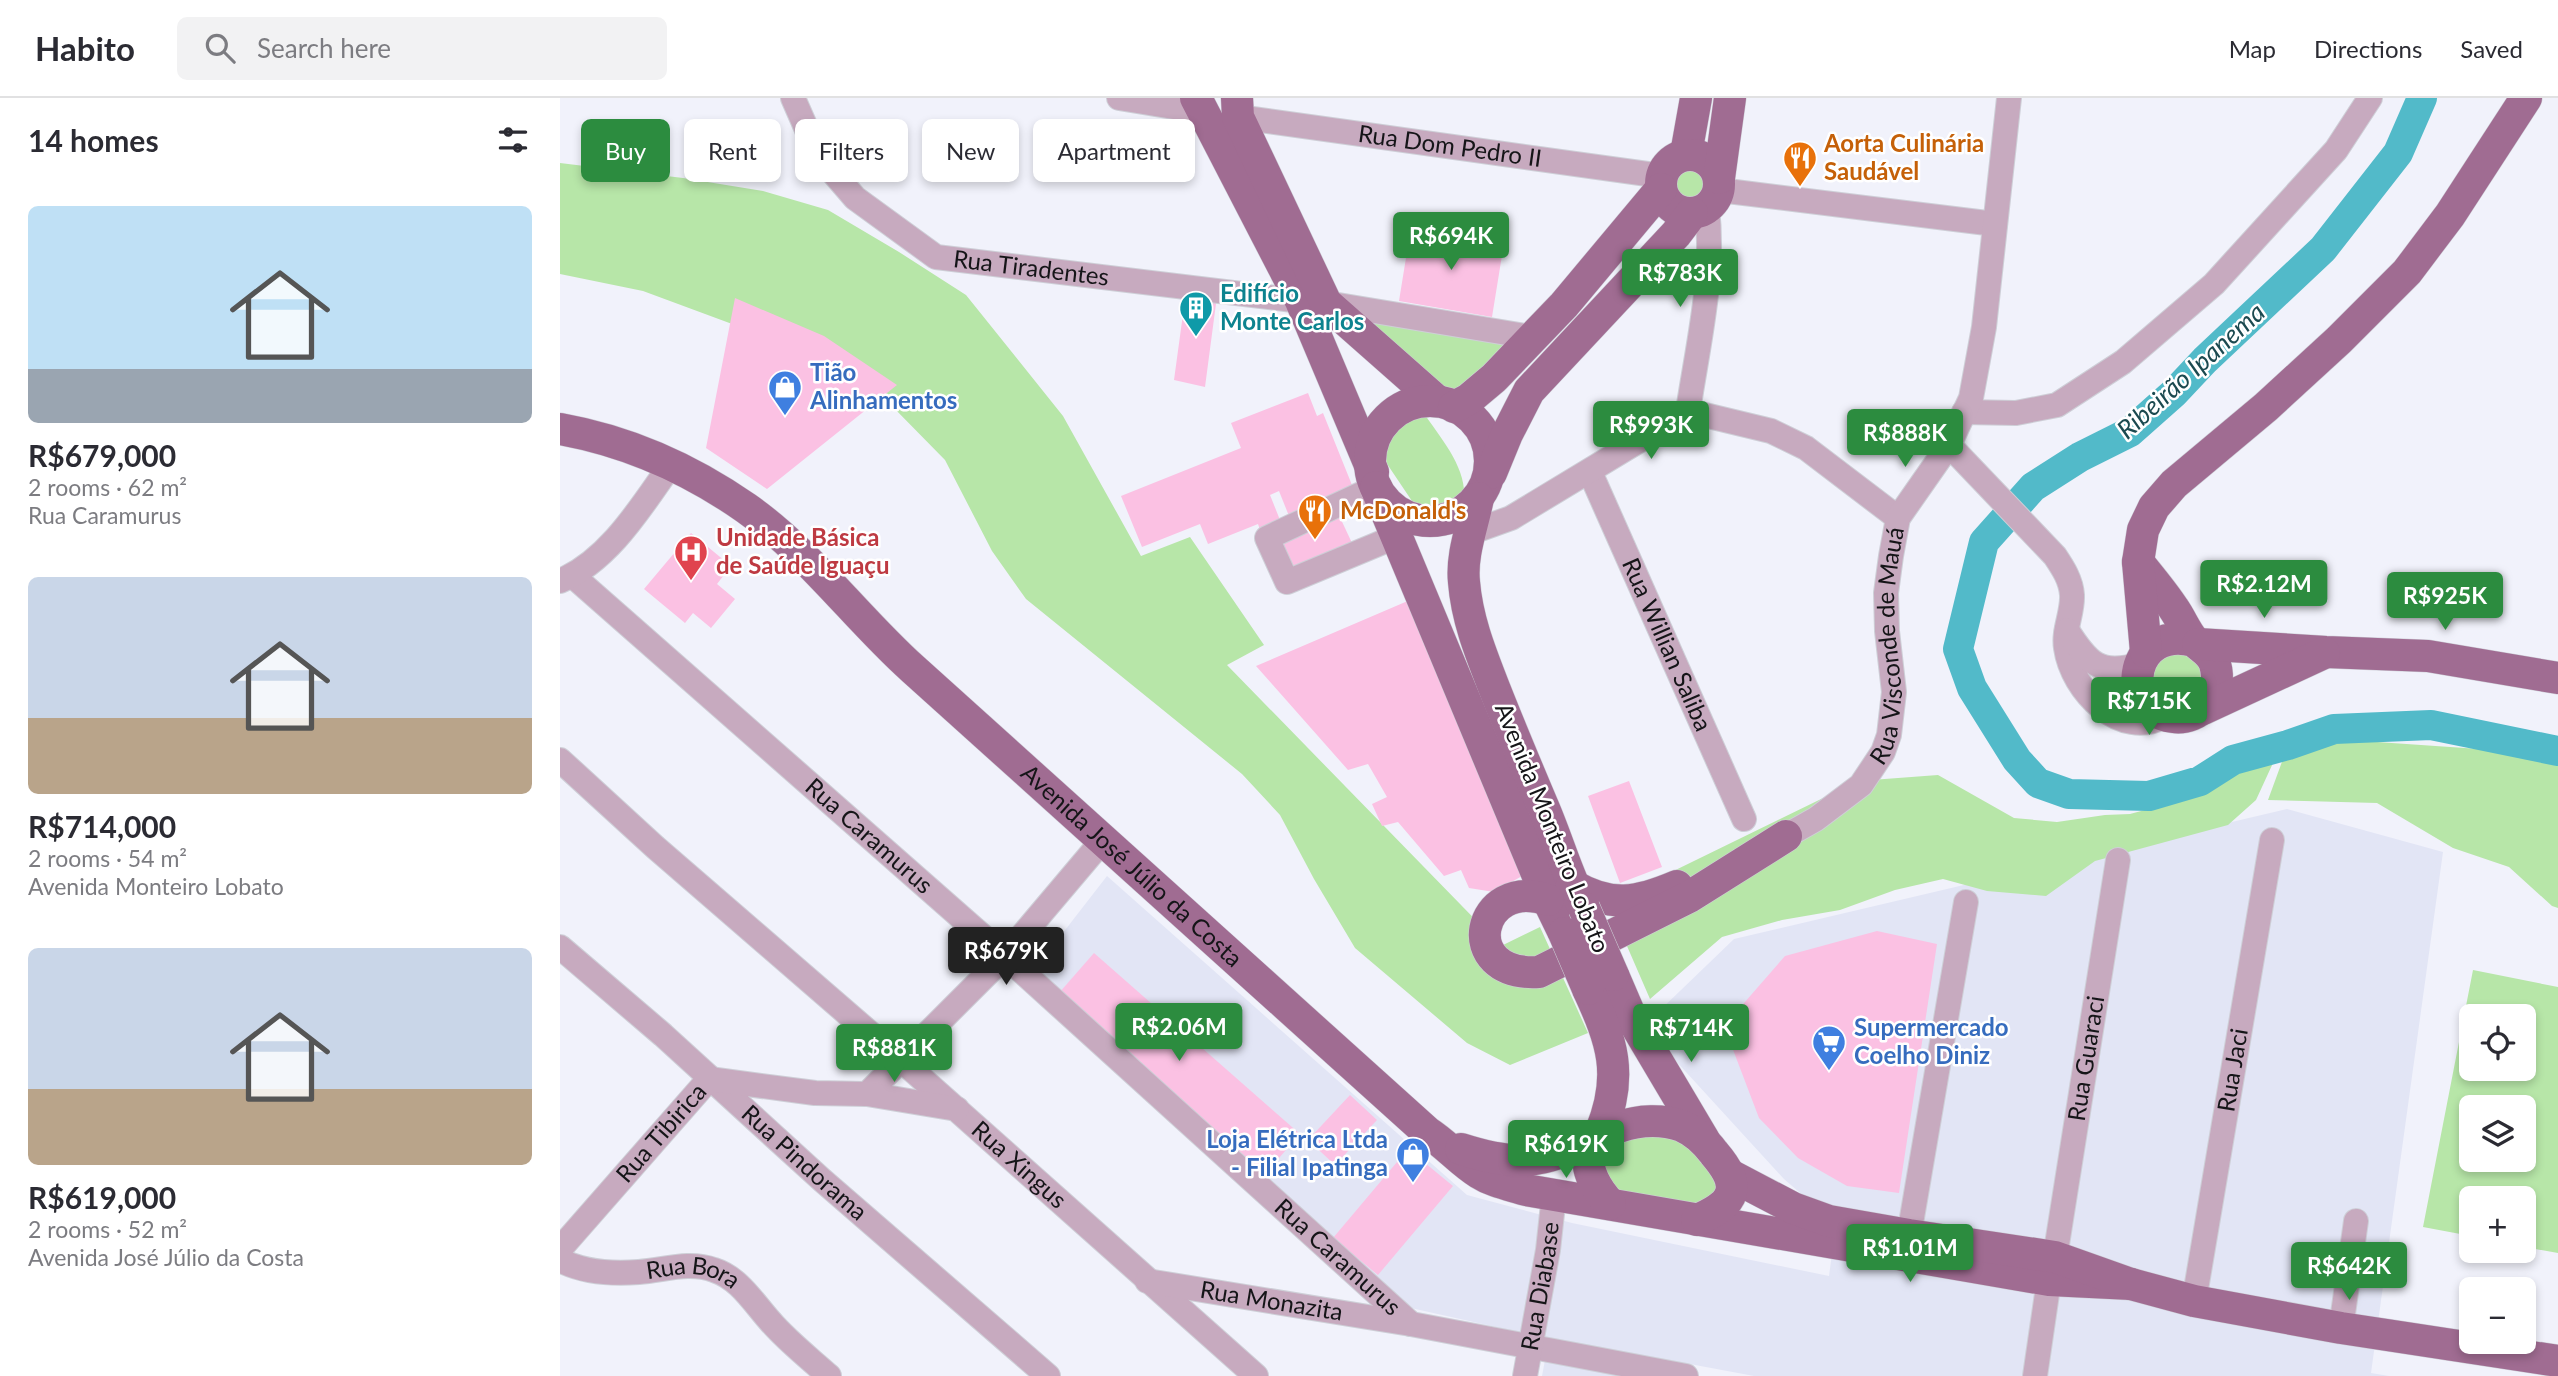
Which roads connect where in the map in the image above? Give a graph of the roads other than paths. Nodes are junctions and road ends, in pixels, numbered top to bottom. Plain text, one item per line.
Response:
1 (793, 98) edge
2 (1119, 98) edge
3 (1696, 98) edge
4 (1730, 98) edge
5 (2009, 98) edge
6 (2370, 98) edge
7 (2526, 98) edge
8 (1200, 105) edge
9 (1237, 107) edge
10 (1686, 155) junction
11 (1662, 183) junction
12 (1709, 197) junction
13 (1995, 224) junction
14 (1314, 302) junction
15 (1531, 337) junction
16 (1446, 404) junction
17 (1688, 411) junction
18 (1964, 412) junction
19 (560, 429) edge
20 (560, 444) edge
21 (1949, 446) junction
22 (1590, 472) junction
23 (663, 476) junction
24 (1374, 480) junction
25 (1483, 489) junction
26 (1898, 518) junction
27 (1472, 532) junction
28 (1395, 537) junction
29 (2138, 562) junction
30 (566, 578) edge
31 (853, 609) junction
32 (2066, 629) junction
33 (2196, 642) junction
34 (2326, 652) junction
35 (2142, 658) junction
36 (2558, 678) edge
37 (2203, 709) junction
38 (2165, 716) junction
39 (560, 760) edge
40 (1744, 819) dead end
41 (1786, 836) junction
42 (2272, 839) dead end
43 (1103, 840) junction
44 (2118, 860) dead end
45 (1568, 898) junction
46 (1966, 902) dead end
47 (560, 947) edge
48 (1005, 956) junction
49 (1618, 1021) junction
50 (901, 1060) junction
51 (709, 1079) junction
52 (867, 1094) junction
53 (957, 1109) junction
54 (1597, 1135) junction
55 (1704, 1140) junction
56 (1446, 1144) junction
57 (1730, 1175) junction
58 (1554, 1195) junction
59 (1611, 1204) junction
60 (1697, 1220) junction
61 (2356, 1221) dead end
62 (1909, 1235) junction
63 (560, 1249) edge
64 (560, 1260) edge
65 (2052, 1268) junction
66 (1147, 1281) junction
67 (2194, 1301) junction
68 (1411, 1324) junction
69 (2341, 1328) junction
70 (1530, 1347) junction
71 (2558, 1362) edge
72 (829, 1376) edge
73 (1048, 1376) edge
74 (1256, 1376) edge
75 (1525, 1376) edge
76 (1686, 1376) edge
77 (2035, 1376) edge

1 - 14 street, Rua Tiradentes
2 - 8 street
3 - 10 main road
4 - 12 main road
5 - 13 street, Rua Visconde de Mauá
6 - 18 street
7 - 29 main road
8 - 14 main road, Avenida Monteiro Lobato
9 - 11 street, Rua Dom Pedro II
9 - 14 main road, Avenida Monteiro Lobato
10 - 11 main road
10 - 12 main road
11 - 12 main road
11 - 15 main road
12 - 13 street
12 - 17 street
12 - 25 main road
13 - 18 street, Rua Visconde de Mauá
14 - 15 street, Rua Tiradentes
14 - 16 main road, Avenida Monteiro Lobato
14 - 24 main road, Avenida Monteiro Lobato
15 - 16 main road
16 - 24 main road
16 - 25 main road
17 - 22 street
17 - 26 street
18 - 21 street, Rua Visconde de Mauá
19 - 31 main road, Avenida José Júlio da Costa
20 - 23 main road, Avenida José Júlio da Costa
21 - 26 street, Rua Visconde de Mauá
21 - 32 street
22 - 27 street
22 - 40 street, Rua Willian Saliba
23 - 30 street
23 - 31 main road, Avenida José Júlio da Costa
24 - 25 main road
24 - 28 main road, Avenida Monteiro Lobato
24 - 28 street
25 - 27 main road, Avenida Monteiro Lobato
26 - 41 street, Rua Visconde de Mauá
27 - 45 main road, Avenida Monteiro Lobato
28 - 45 main road, Avenida Monteiro Lobato
29 - 33 main road
29 - 35 main road
30 - 48 street, Rua Caramurus
31 - 43 main road, Avenida José Júlio da Costa
32 - 35 street
32 - 38 street
33 - 34 main road
33 - 35 main road
33 - 37 main road
34 - 36 main road
34 - 37 main road
35 - 38 main road
37 - 38 main road
39 - 50 street, Rua Xingus
41 - 45 main road
41 - 45 main road
42 - 67 street, Rua Jaci
43 - 48 street
43 - 56 main road, Avenida José Júlio da Costa
44 - 65 street, Rua Guaraci
45 - 49 main road, Avenida Monteiro Lobato, bridge
45 - 49 main road, Avenida Monteiro Lobato, bridge
46 - 62 street
47 - 51 street, Rua Pindorama
48 - 50 street
48 - 68 street, Rua Caramurus
49 - 54 main road, Avenida Monteiro Lobato
49 - 55 main road, Avenida Monteiro Lobato
50 - 52 street
50 - 53 street, Rua Xingus
51 - 52 street, Rua Tibirica
51 - 63 street, Rua Tibirica
51 - 73 street, Rua Pindorama
52 - 53 street, Rua Tibirica
53 - 66 street, Rua Xingus
54 - 55 main road
54 - 56 main road, Avenida José Júlio da Costa
54 - 59 main road
55 - 57 main road
56 - 58 main road, Avenida José Júlio da Costa
57 - 60 main road
57 - 62 main road
58 - 59 main road, Avenida José Júlio da Costa
58 - 70 street, Rua Diabase
59 - 60 main road, Avenida José Júlio da Costa
60 - 65 main road, Avenida José Júlio da Costa
61 - 69 street
62 - 65 main road
64 - 72 street, Rua Bora
65 - 67 main road
65 - 77 street, Rua Guaraci
66 - 68 street, Rua Monazita
66 - 74 street, Rua Xingus
67 - 69 main road
68 - 70 street, Rua Monazita
69 - 71 main road
70 - 75 street, Rua Diabase
70 - 76 street, Rua Monazita

